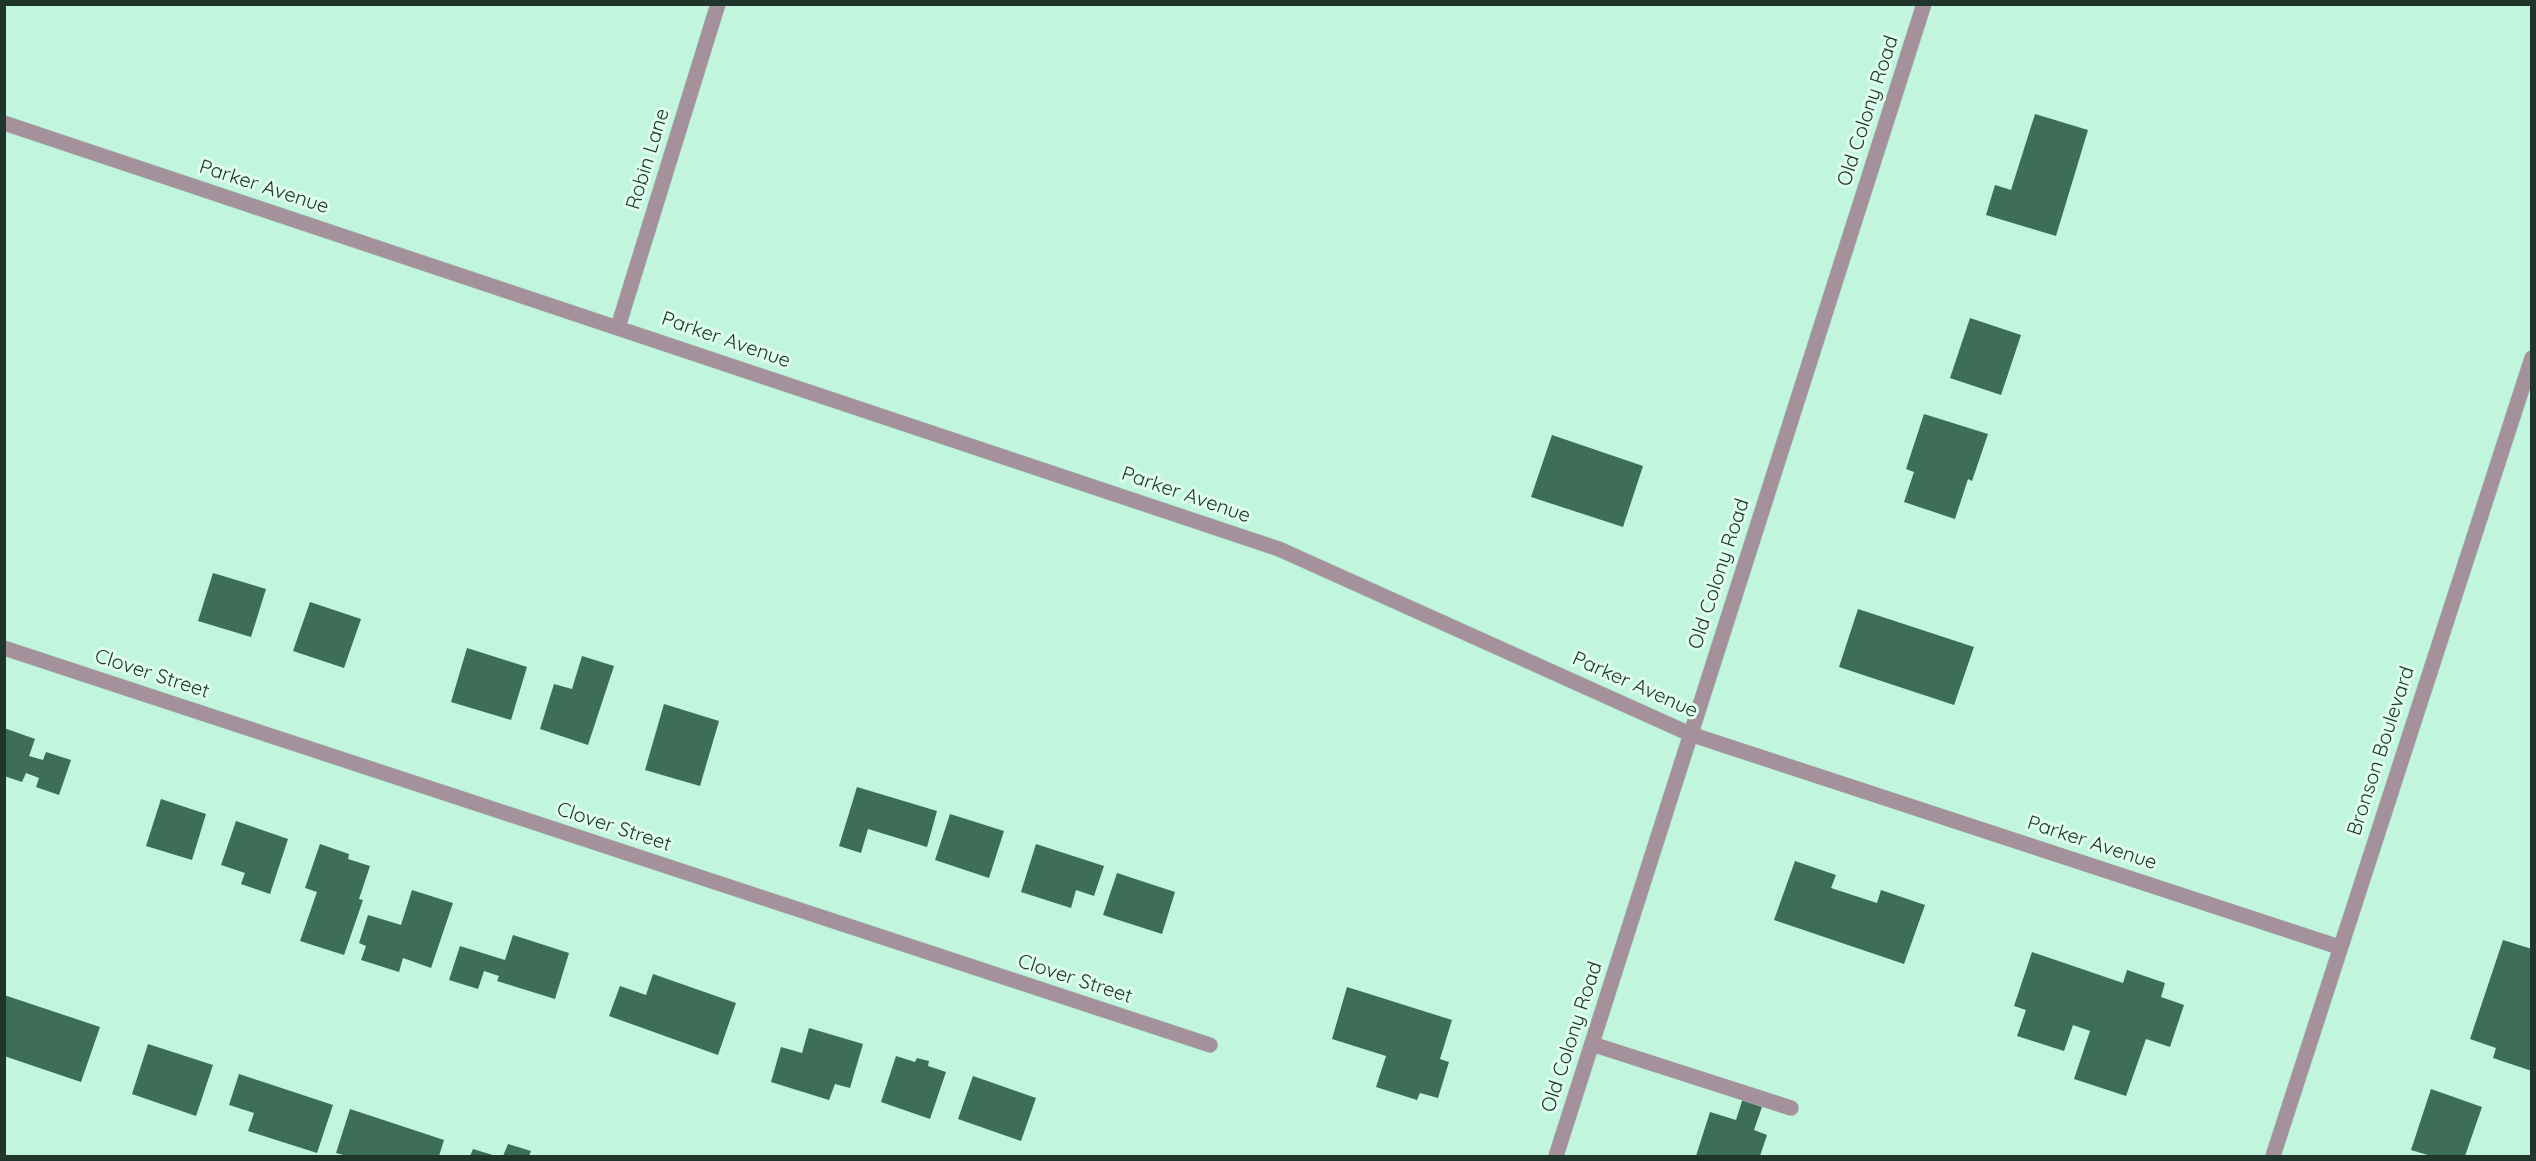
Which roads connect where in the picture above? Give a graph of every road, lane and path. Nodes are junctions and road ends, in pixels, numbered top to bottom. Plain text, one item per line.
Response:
1 (718, 4) edge
2 (1924, 4) edge
3 (4, 123) edge
4 (618, 327) junction
5 (2532, 358) edge
6 (4, 648) edge
7 (1690, 734) junction
8 (2339, 947) junction
9 (1592, 1044) junction
10 (1210, 1046) dead end
11 (1791, 1108) dead end
12 (1556, 1156) edge
13 (2273, 1156) edge

1 - 4 street, Robin Lane
2 - 7 street, Old Colony Road
3 - 4 street, Parker Avenue
4 - 7 street, Parker Avenue
5 - 8 street, Bronson Boulevard
6 - 10 street, Clover Street
7 - 8 street, Parker Avenue
7 - 9 street, Old Colony Road
8 - 13 street, Bronson Boulevard
9 - 11 street
9 - 12 street, Old Colony Road

